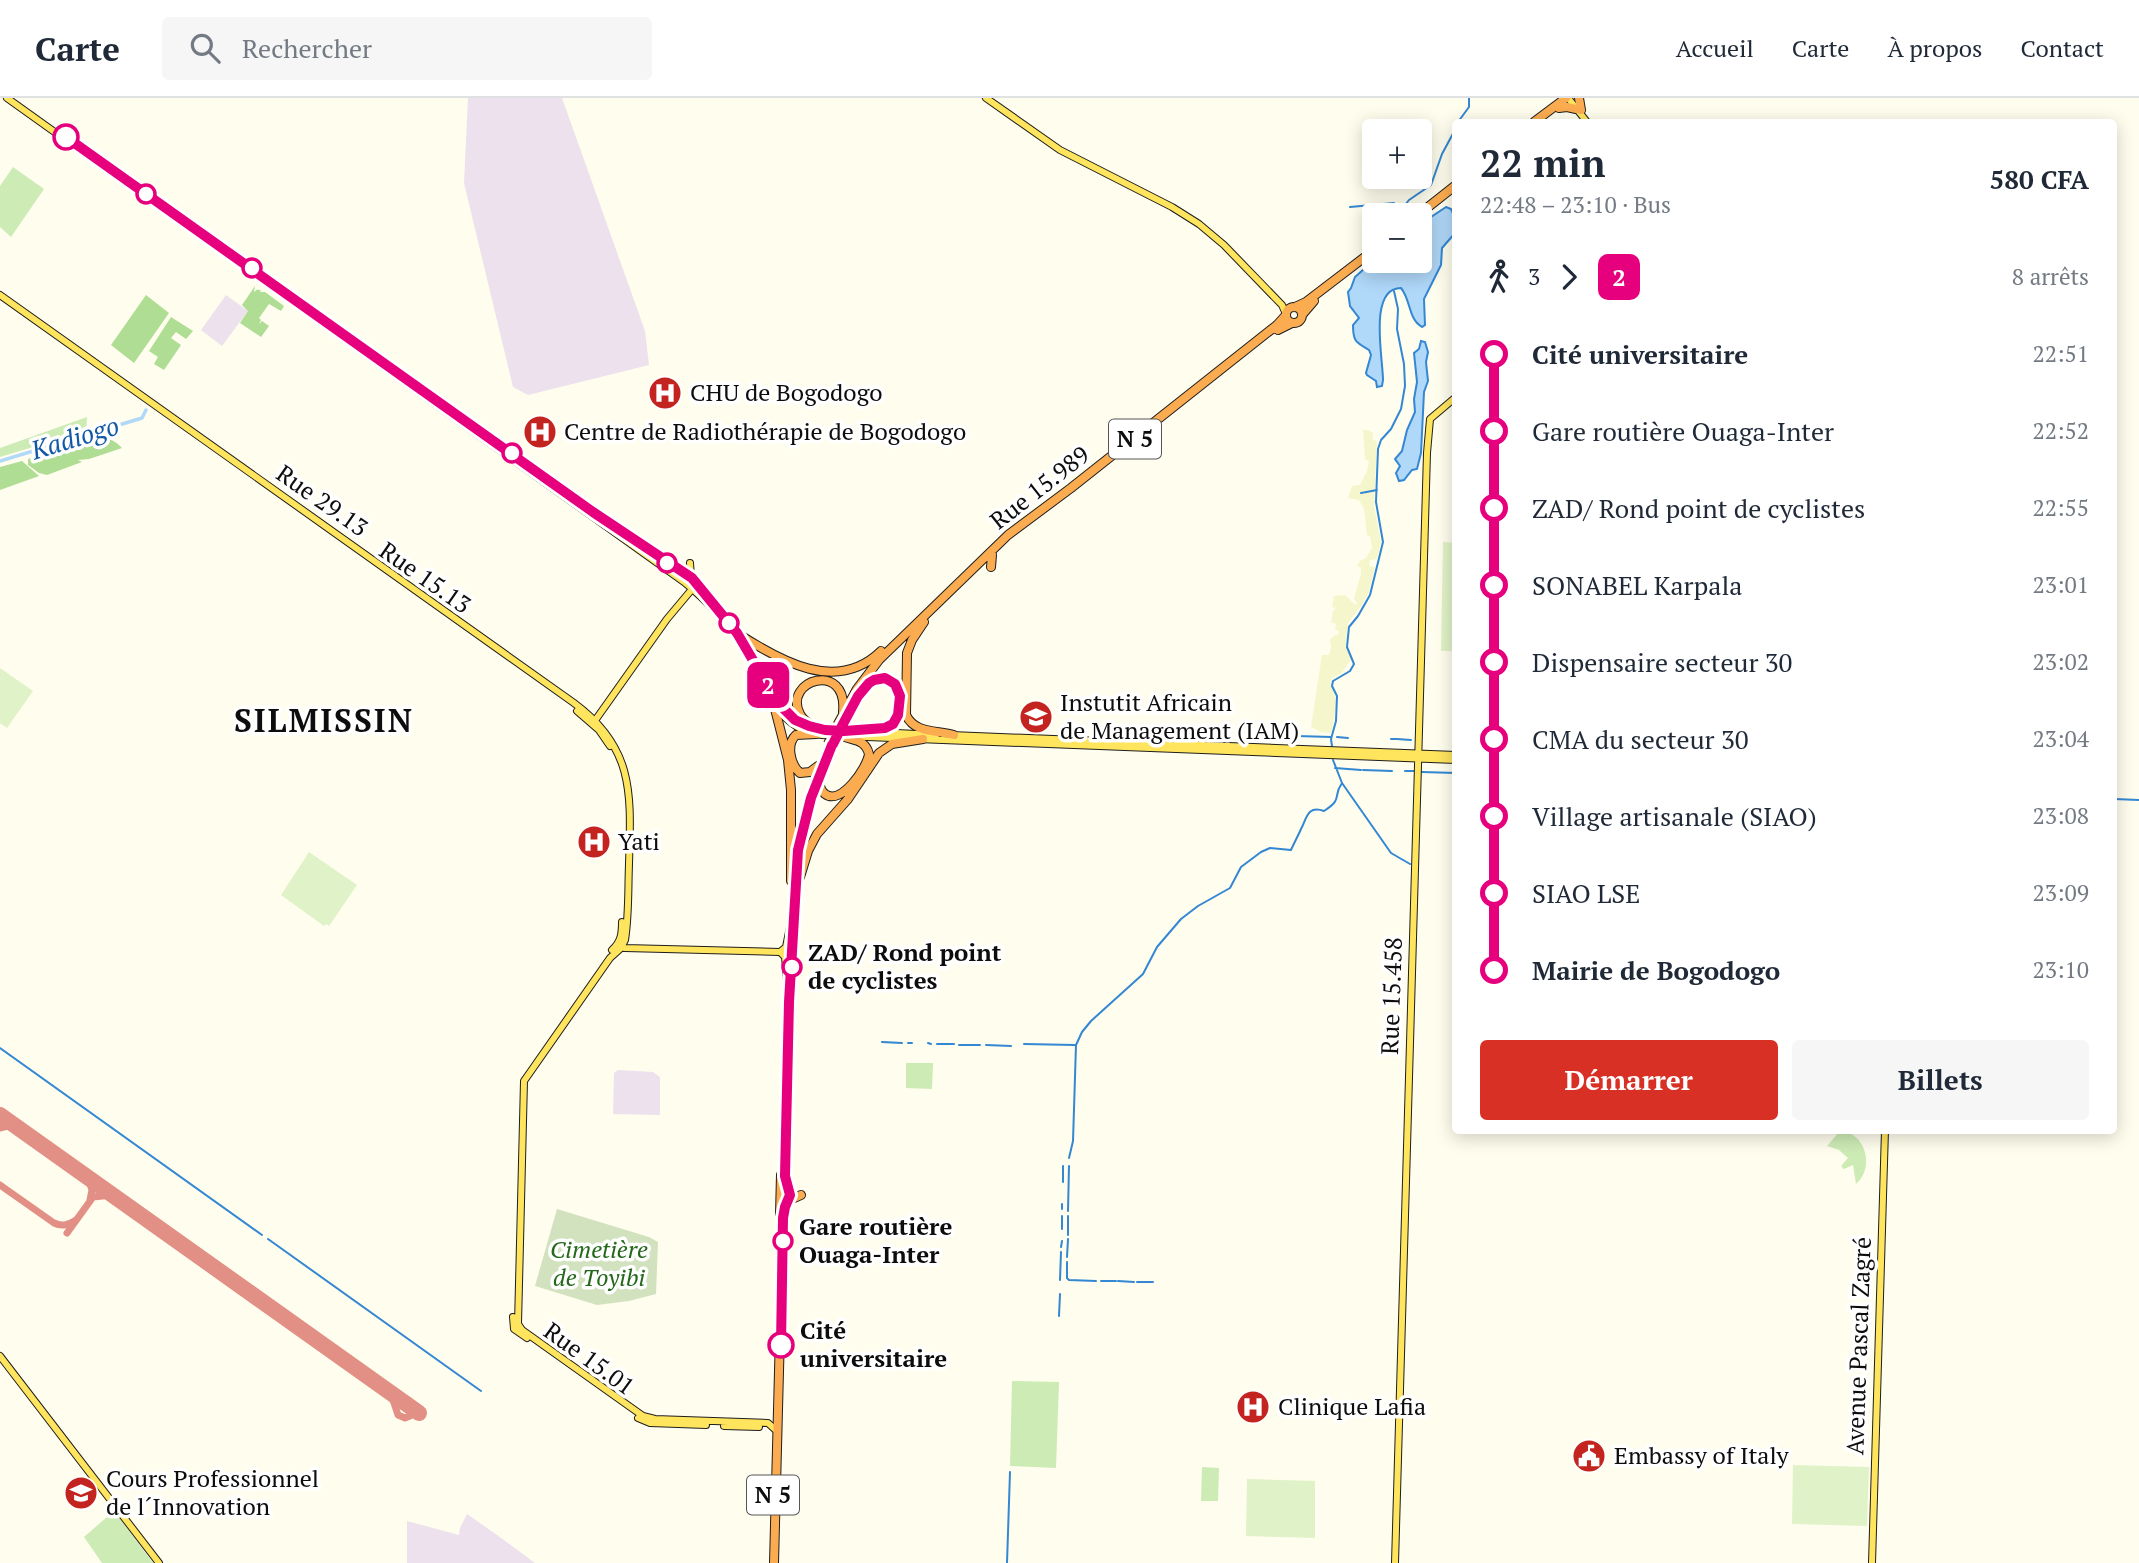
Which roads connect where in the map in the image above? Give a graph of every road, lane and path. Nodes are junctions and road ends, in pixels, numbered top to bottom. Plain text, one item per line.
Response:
1 (7, 98) edge
2 (12, 98) edge
3 (988, 98) edge
4 (1573, 102) edge
5 (1540, 119) edge
6 (1544, 119) edge
7 (1587, 119) edge
8 (1452, 190) edge
9 (1432, 206) edge
10 (1362, 261) edge
11 (1362, 262) edge
12 (0, 298) edge
13 (1290, 311) junction
14 (1302, 315) junction
15 (1292, 323) junction
16 (1452, 400) edge
17 (690, 563) dead end
18 (684, 582) junction
19 (694, 584) junction
20 (685, 597) junction
21 (923, 620) junction
22 (737, 633) junction
23 (858, 696) junction
24 (774, 702) junction
25 (594, 722) junction
26 (842, 726) junction
27 (816, 731) junction
28 (954, 736) junction
29 (923, 739) junction
30 (1418, 756) junction
31 (1452, 757) edge
32 (820, 766) junction
33 (793, 884) junction
34 (790, 927) junction
35 (621, 947) junction
36 (780, 952) junction
37 (787, 980) junction
38 (585, 991) junction
39 (1883, 1134) edge
40 (785, 1172) junction
41 (784, 1197) junction
42 (0, 1356) edge
43 (650, 1421) junction
44 (776, 1430) junction
45 (159, 1563) edge
46 (773, 1563) edge
47 (1395, 1563) edge
48 (1871, 1563) edge

1 - 18 main road
2 - 19 main road
3 - 13 main road
4 - 5 highway
4 - 6 highway
4 - 7 main road
8 - 9 highway
10 - 13 highway, Rue 15.989 / N 5
11 - 14 highway, N 5
12 - 25 main road, Rue 15.13
13 - 14 highway
13 - 15 highway
13 - 21 highway, Rue 15.989 / N 5
14 - 15 highway
15 - 21 highway, N 5
16 - 30 main road, Rue 15.458
17 - 19 main road
18 - 19 main road
18 - 20 main road
19 - 20 main road
19 - 22 main road
19 - 24 main road
20 - 25 main road
21 - 22 highway
21 - 23 highway, N 5
21 - 26 highway, N 5
21 - 28 highway
22 - 24 main road
23 - 26 highway, N 5
23 - 26 highway
24 - 27 main road
24 - 27 main road
24 - 33 highway
25 - 35 main road, Rue 15.13
26 - 27 main road
26 - 27 highway
26 - 28 main road
26 - 29 main road
26 - 32 highway, N 5, bridge
26 - 32 highway
27 - 32 highway
28 - 30 main road
29 - 30 main road
29 - 33 highway
30 - 31 main road
30 - 47 main road, Rue 15.458
32 - 33 highway, N 5
33 - 34 highway, N 5
33 - 40 highway, N 5
34 - 36 main road
34 - 37 highway, N 5
35 - 36 main road
35 - 38 main road
36 - 37 main road
37 - 41 highway, N 5
38 - 43 main road, Rue 15.01
38 - 43 main road, Rue 15.01
39 - 48 main road, Avenue Pascal Zagré
40 - 41 highway, N 5
40 - 41 highway
41 - 44 highway, N 5
42 - 45 main road
43 - 44 main road
44 - 46 highway, N 5

